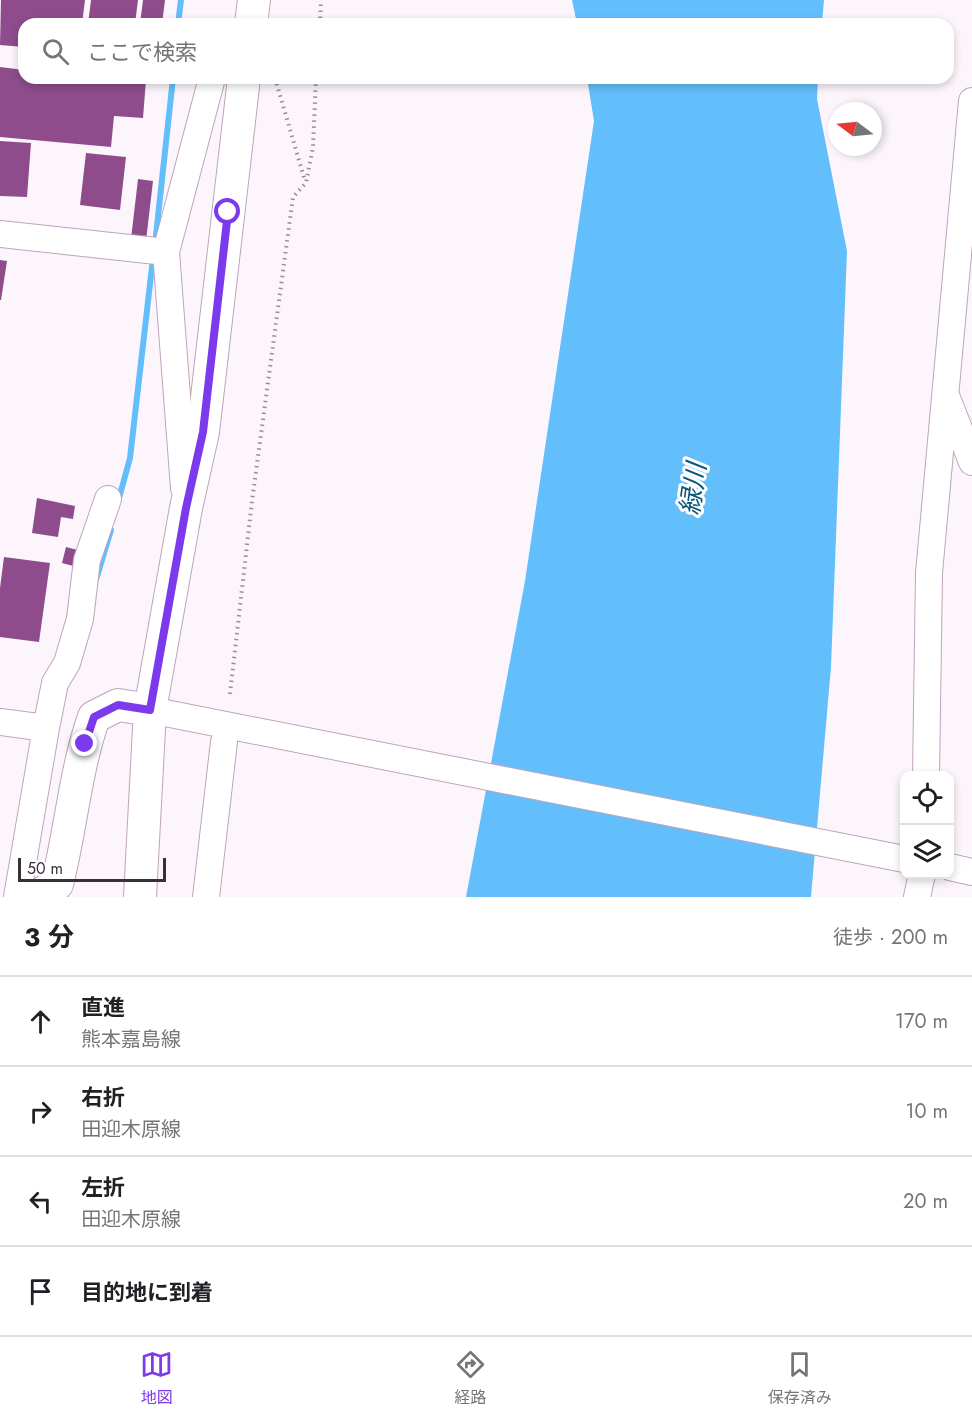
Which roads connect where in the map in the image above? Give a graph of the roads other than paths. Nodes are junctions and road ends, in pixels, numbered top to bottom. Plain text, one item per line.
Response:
1 (210, 84) edge
2 (243, 84) edge
3 (972, 101) edge
4 (0, 234) edge
5 (166, 252) junction
6 (972, 297) edge
7 (949, 349) junction
8 (946, 394) junction
9 (972, 462) edge
10 (108, 499) dead end
11 (186, 508) junction
12 (163, 712) junction
13 (0, 722) edge
14 (46, 728) junction
15 (224, 742) dead end
16 (926, 771) edge
17 (900, 858) edge
18 (954, 868) edge
19 (972, 872) edge
20 (921, 879) edge
21 (49, 894) edge
22 (17, 897) edge
23 (140, 897) edge
24 (206, 897) edge
25 (917, 897) edge

1 - 5 street
2 - 11 main road
3 - 7 street
4 - 5 street
5 - 11 street
6 - 7 street
7 - 8 street
8 - 9 street
8 - 16 street
10 - 14 street
11 - 12 main road
12 - 17 street
12 - 21 main road
12 - 23 main road
13 - 14 street
14 - 22 street
15 - 24 street
18 - 19 street
20 - 25 street

